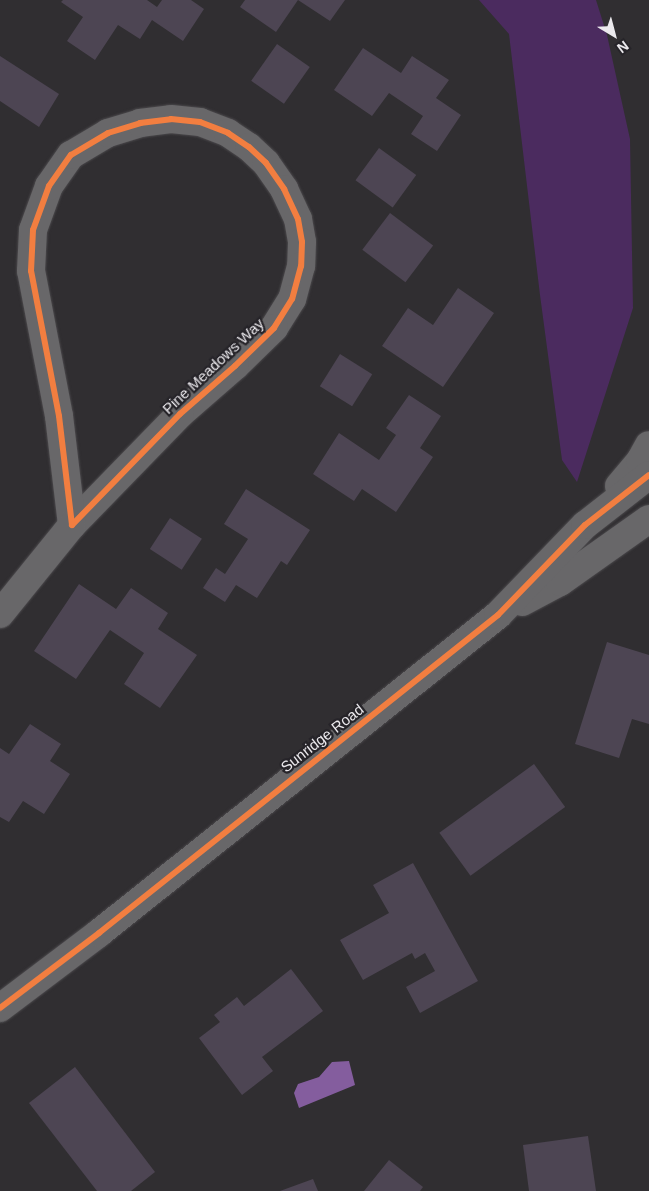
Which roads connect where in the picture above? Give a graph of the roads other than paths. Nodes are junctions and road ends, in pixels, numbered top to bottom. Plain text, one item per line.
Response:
1 (649, 445) edge
2 (649, 475) edge
3 (649, 519) edge
4 (72, 525) junction
5 (585, 525) junction
6 (0, 614) edge
7 (498, 615) junction
8 (0, 1008) edge

1 - 5 street
2 - 5 street, Sunridge Road
3 - 7 street, Sunridge Road
4 - 4 street, Pine Meadows Way
4 - 6 street, Pine Meadows Way
5 - 7 street, Sunridge Road
7 - 8 street, Sunridge Road

